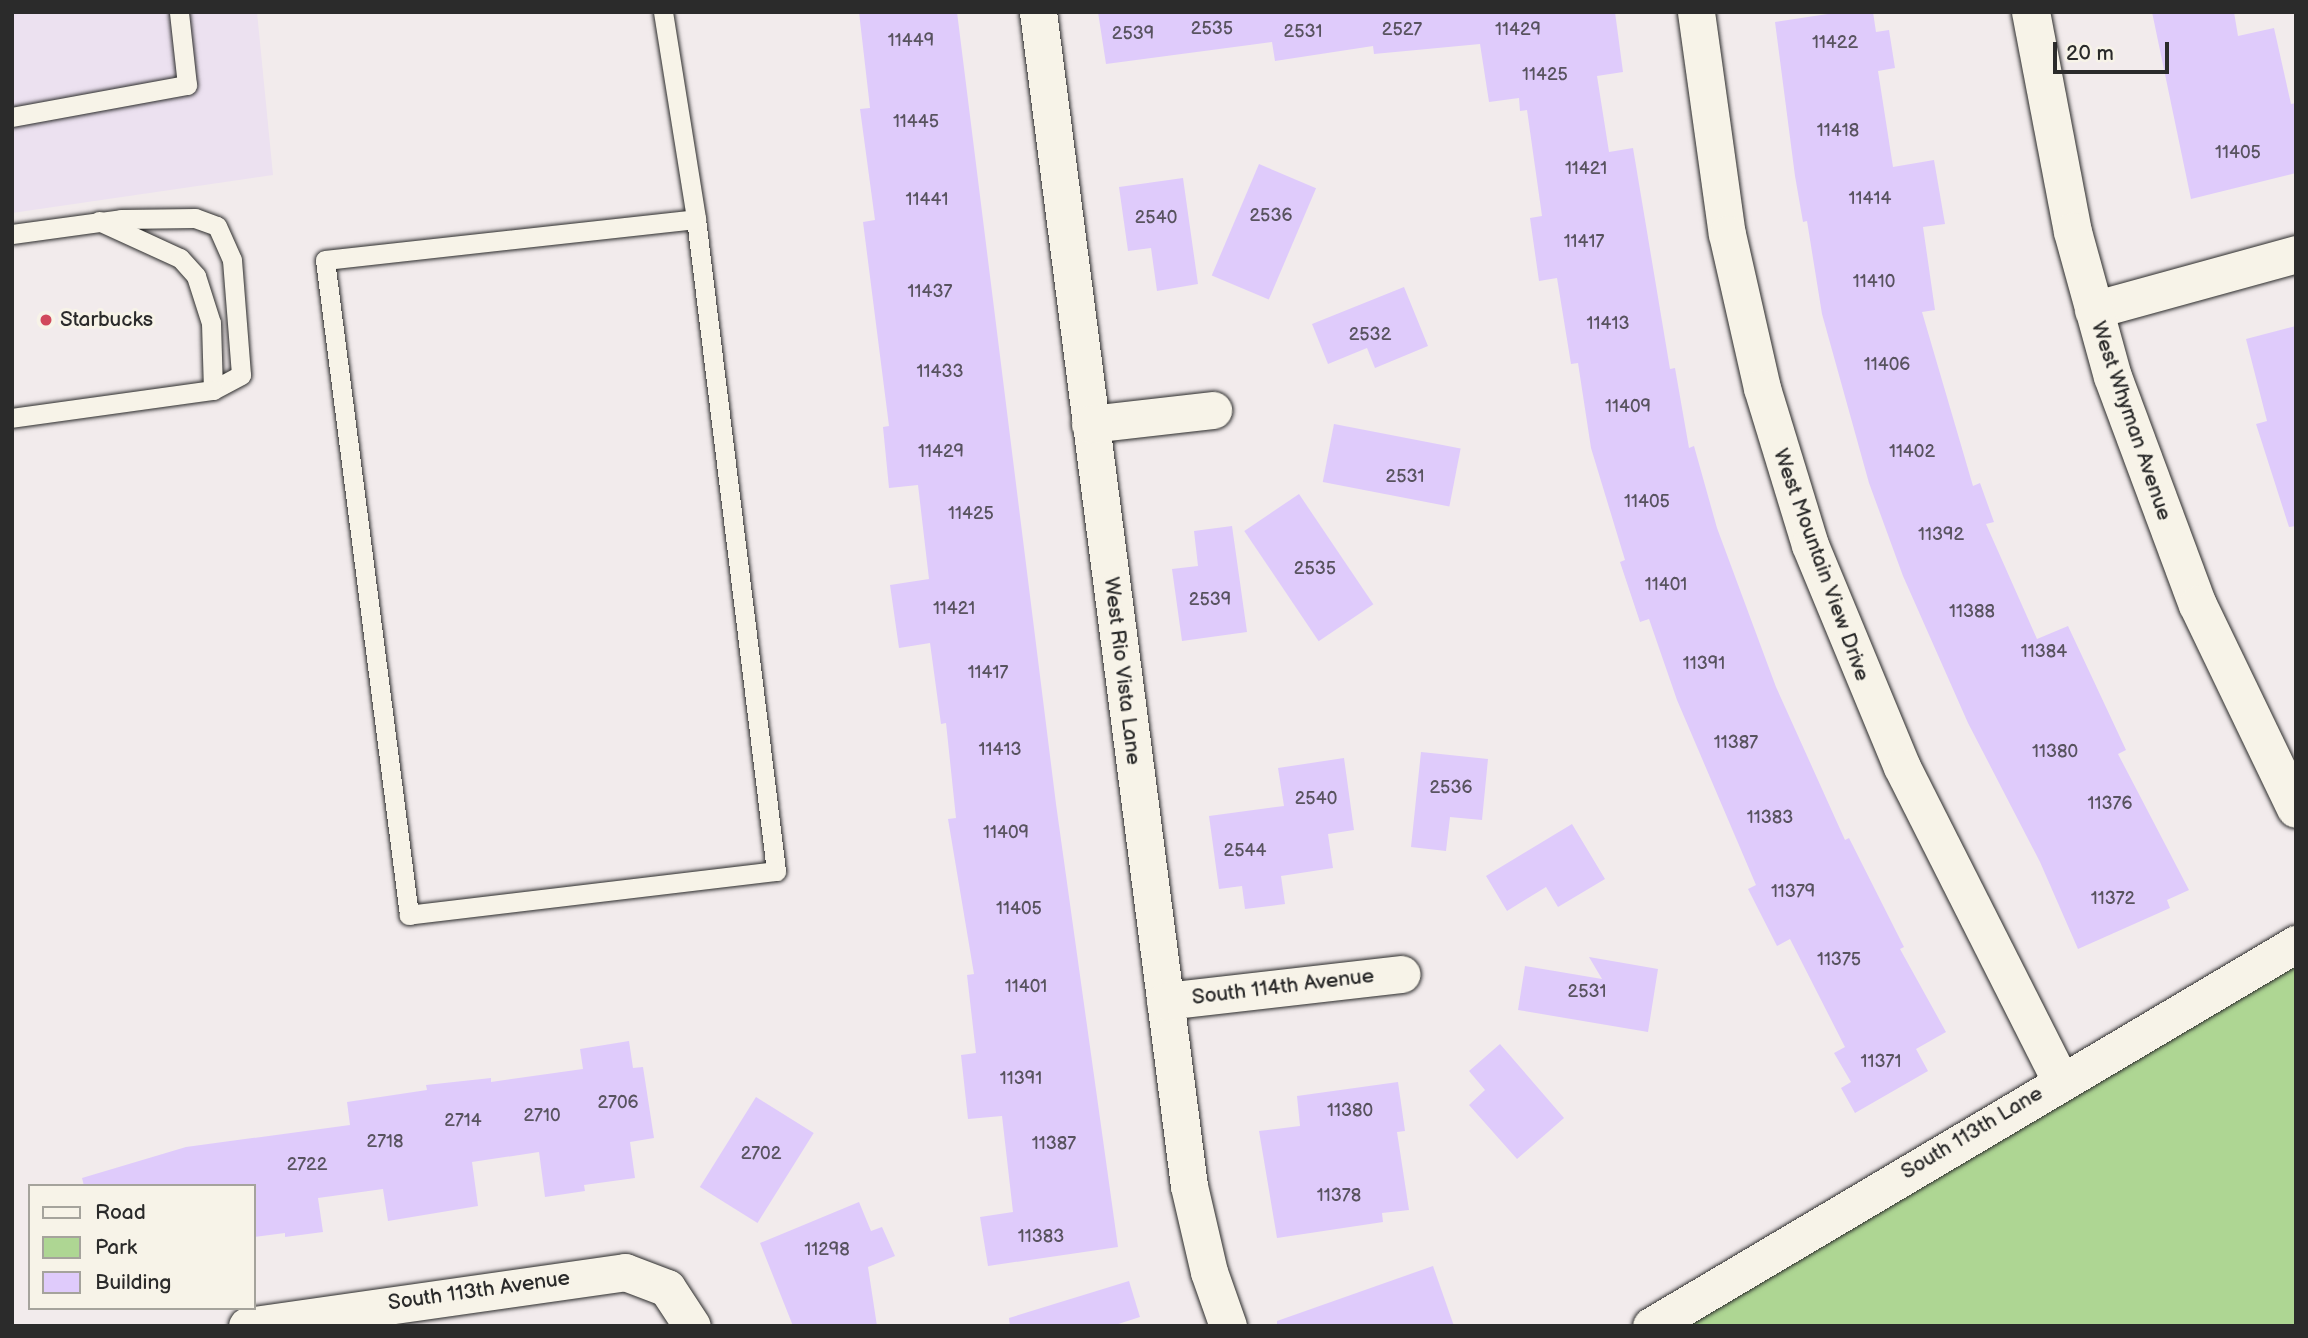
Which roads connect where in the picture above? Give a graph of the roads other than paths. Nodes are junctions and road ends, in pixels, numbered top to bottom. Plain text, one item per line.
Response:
1 (179, 12) edge
2 (663, 12) edge
3 (1038, 12) edge
4 (1696, 12) edge
5 (2031, 12) edge
6 (12, 117) edge
7 (696, 219) junction
8 (98, 221) junction
9 (12, 234) edge
10 (2296, 254) edge
11 (2093, 310) junction
12 (213, 390) junction
13 (1213, 410) dead end
14 (12, 418) edge
15 (1090, 424) junction
16 (2296, 809) edge
17 (2296, 944) edge
18 (1401, 974) dead end
19 (1165, 1001) junction
20 (2060, 1080) junction
21 (247, 1326) edge
22 (692, 1326) edge
23 (1228, 1326) edge
24 (1651, 1326) edge

1 - 6 lane
2 - 7 lane
3 - 15 street, West Rio Vista Lane
4 - 20 street, West Mountain View Drive
5 - 11 street, West Whyman Avenue
7 - 7 lane
8 - 9 lane
8 - 12 lane
8 - 12 lane
10 - 11 street
11 - 16 street, West Whyman Avenue
12 - 14 lane
13 - 15 street
15 - 19 street, West Rio Vista Lane
17 - 20 street, South 113th Lane
18 - 19 street, South 114th Avenue
19 - 23 street, West Rio Vista Lane
20 - 24 street, South 113th Lane
21 - 22 street, South 113th Avenue

